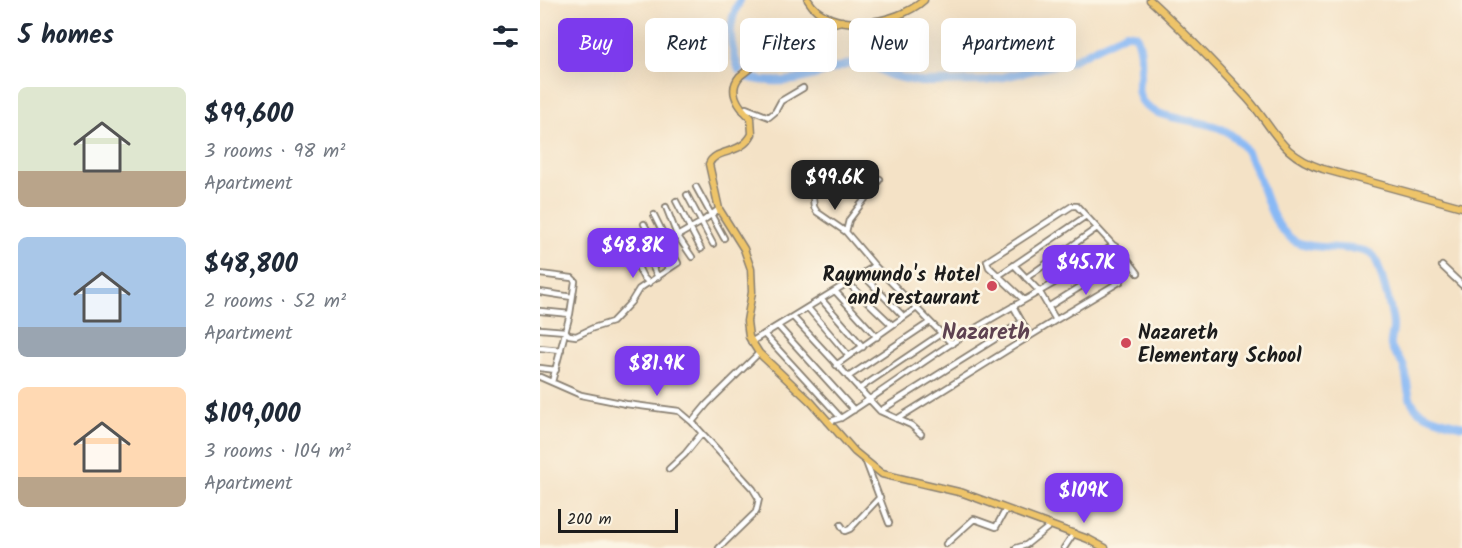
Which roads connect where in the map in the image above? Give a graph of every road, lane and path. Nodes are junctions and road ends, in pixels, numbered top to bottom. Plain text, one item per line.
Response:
1 (808, 0) edge
2 (924, 0) edge
3 (1150, 0) edge
4 (842, 21) junction
5 (803, 88) dead end
6 (743, 111) junction
7 (880, 179) dead end
8 (696, 187) dead end
9 (687, 195) dead end
10 (813, 198) dead end
11 (676, 201) dead end
12 (666, 207) dead end
13 (1462, 207) edge
14 (719, 209) junction
15 (654, 215) dead end
16 (711, 215) junction
17 (1086, 216) junction
18 (700, 223) junction
19 (644, 224) dead end
20 (1097, 228) junction
21 (689, 229) junction
22 (846, 231) junction
23 (635, 234) dead end
24 (677, 235) junction
25 (724, 238) dead end
26 (667, 242) junction
27 (713, 243) dead end
28 (627, 244) dead end
29 (1113, 245) junction
30 (656, 248) junction
31 (701, 249) dead end
32 (1102, 253) junction
33 (645, 254) junction
34 (692, 257) dead end
35 (634, 260) junction
36 (1014, 265) junction
37 (875, 266) junction
38 (1442, 266) dead end
39 (1112, 267) junction
40 (669, 269) junction
41 (1138, 273) dead end
42 (540, 274) edge
43 (861, 274) junction
44 (998, 276) junction
45 (658, 278) junction
46 (1026, 278) junction
47 (649, 283) junction
48 (848, 283) junction
49 (1462, 285) edge
50 (835, 291) junction
51 (1039, 291) junction
52 (540, 292) edge
53 (572, 297) junction
54 (821, 299) junction
55 (1023, 300) junction
56 (918, 306) junction
57 (1013, 306) junction
58 (1048, 307) junction
59 (808, 308) junction
60 (540, 311) edge
61 (570, 314) junction
62 (903, 316) junction
63 (793, 317) junction
64 (1056, 320) junction
65 (930, 322) junction
66 (1022, 322) junction
67 (892, 325) junction
68 (778, 326) junction
69 (540, 329) edge
70 (566, 331) junction
71 (942, 333) junction
72 (764, 334) junction
73 (1030, 336) junction
74 (877, 337) junction
75 (751, 342) junction
76 (952, 344) junction
77 (863, 347) junction
78 (540, 348) edge
79 (561, 350) junction
80 (759, 353) junction
81 (848, 356) junction
82 (836, 365) junction
83 (540, 368) edge
84 (556, 370) junction
85 (540, 377) edge
86 (848, 377) junction
87 (552, 382) junction
88 (859, 388) junction
89 (868, 398) junction
90 (854, 410) junction
91 (880, 411) junction
92 (841, 418) junction
93 (897, 419) junction
94 (692, 422) junction
95 (828, 422) junction
96 (702, 433) junction
97 (921, 434) dead end
98 (866, 462) junction
99 (669, 469) dead end
100 (880, 497) junction
101 (1006, 509) junction
102 (889, 523) dead end
103 (841, 525) dead end
104 (1051, 525) junction
105 (1074, 533) junction
106 (946, 544) dead end
107 (719, 548) edge
108 (1016, 548) edge
109 (1064, 548) edge
110 (1105, 548) edge

1 - 4 main road
2 - 4 main road
3 - 13 main road
4 - 6 main road
5 - 6 street
6 - 14 main road
7 - 22 street
8 - 16 street
9 - 18 street
10 - 22 street
11 - 21 street
12 - 24 street
14 - 16 street
14 - 75 main road
15 - 26 street
16 - 18 street
16 - 25 street
17 - 20 street
17 - 36 street
17 - 44 street
18 - 21 street
18 - 27 street
19 - 30 street
20 - 29 street
20 - 46 street
21 - 24 street
21 - 31 street
22 - 37 street
23 - 33 street
24 - 26 street
24 - 34 street
26 - 30 street
26 - 40 street
28 - 35 street
29 - 32 street
29 - 41 street
30 - 33 street
30 - 40 street
32 - 39 street
32 - 51 street
33 - 35 street
33 - 45 street
35 - 47 street
36 - 44 street
36 - 46 street
37 - 43 street
37 - 56 street
38 - 49 street
39 - 58 street
39 - 64 street
40 - 45 street
42 - 53 street
43 - 48 street
43 - 62 street
44 - 55 street
45 - 47 street
46 - 51 street
47 - 70 street
48 - 50 street
48 - 67 street
50 - 54 street
50 - 74 street
51 - 55 street
51 - 58 street
52 - 53 street
53 - 61 street
54 - 59 street
54 - 77 street
55 - 57 street
56 - 62 street
56 - 65 street
57 - 66 street
57 - 76 street
58 - 64 street
59 - 63 street
59 - 81 street
60 - 61 street
61 - 70 street
62 - 67 street
63 - 68 street
63 - 82 street
64 - 73 street
65 - 71 street
65 - 86 street
66 - 73 street
66 - 91 street
67 - 74 street
68 - 72 street
68 - 90 street
69 - 70 street
70 - 79 street
71 - 76 street
71 - 88 street
72 - 75 street
72 - 92 street
73 - 93 street
74 - 77 street
75 - 80 main road
76 - 89 street
77 - 81 street
78 - 79 street
79 - 84 street
80 - 94 street
80 - 95 main road
81 - 82 street
82 - 86 street
83 - 84 street
84 - 87 street
85 - 87 street
86 - 88 street
87 - 94 street
88 - 89 street
89 - 90 street
89 - 91 street
90 - 92 street
91 - 93 street
92 - 95 street
93 - 97 street
94 - 96 street
95 - 98 main road
96 - 99 street
96 - 107 street
98 - 100 street
98 - 101 main road
100 - 102 street
100 - 103 street
101 - 104 main road
101 - 106 street
104 - 105 main road
104 - 108 street
105 - 109 street
105 - 110 main road

